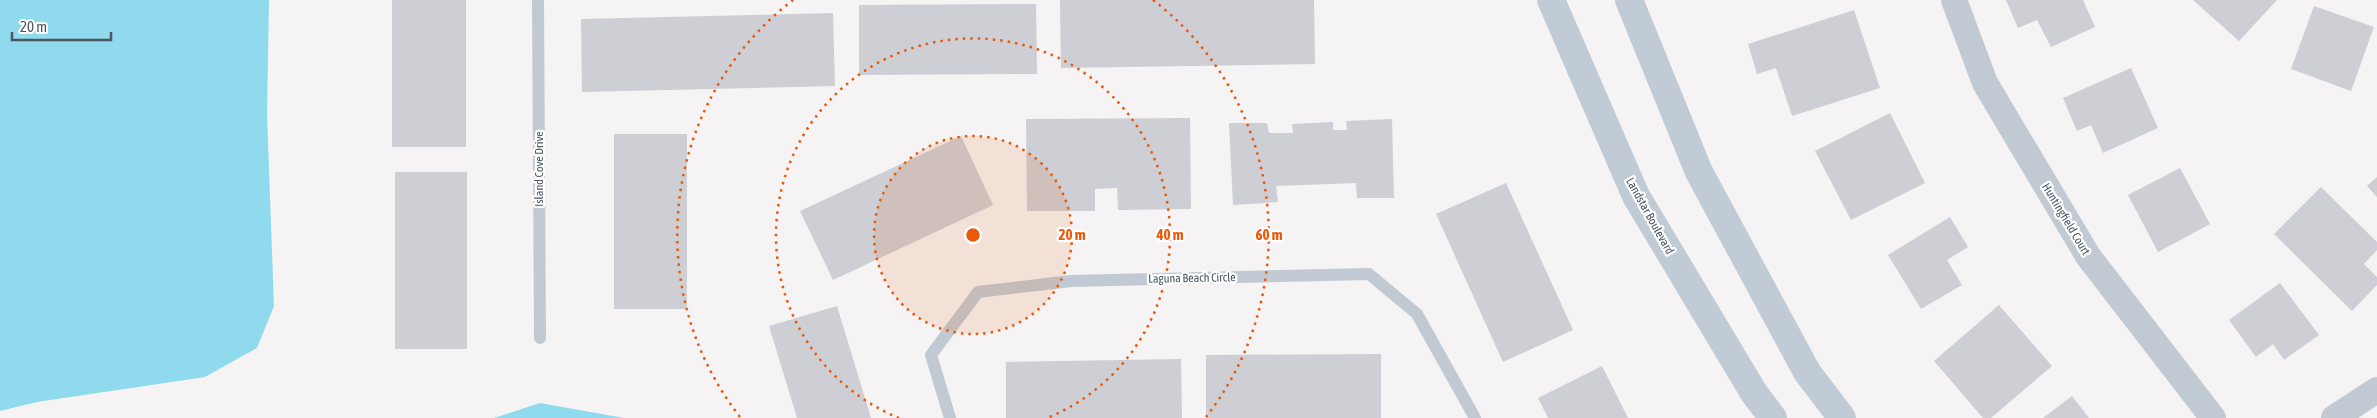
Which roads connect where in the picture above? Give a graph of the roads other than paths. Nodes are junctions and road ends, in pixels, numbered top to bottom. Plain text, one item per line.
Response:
1 (538, 0) edge
2 (1551, 0) edge
3 (1629, 0) edge
4 (1954, 0) edge
5 (540, 338) dead end
6 (2377, 390) edge
7 (950, 418) edge
8 (1475, 418) edge
9 (1773, 418) edge
10 (1842, 418) edge
11 (2213, 418) edge
12 (2334, 418) edge

1 - 5 lane, Island Cove Drive
2 - 9 main road, Landstar Boulevard
3 - 10 main road
4 - 11 street, Huntingfield Court
6 - 12 street
7 - 8 lane, Laguna Beach Circle

